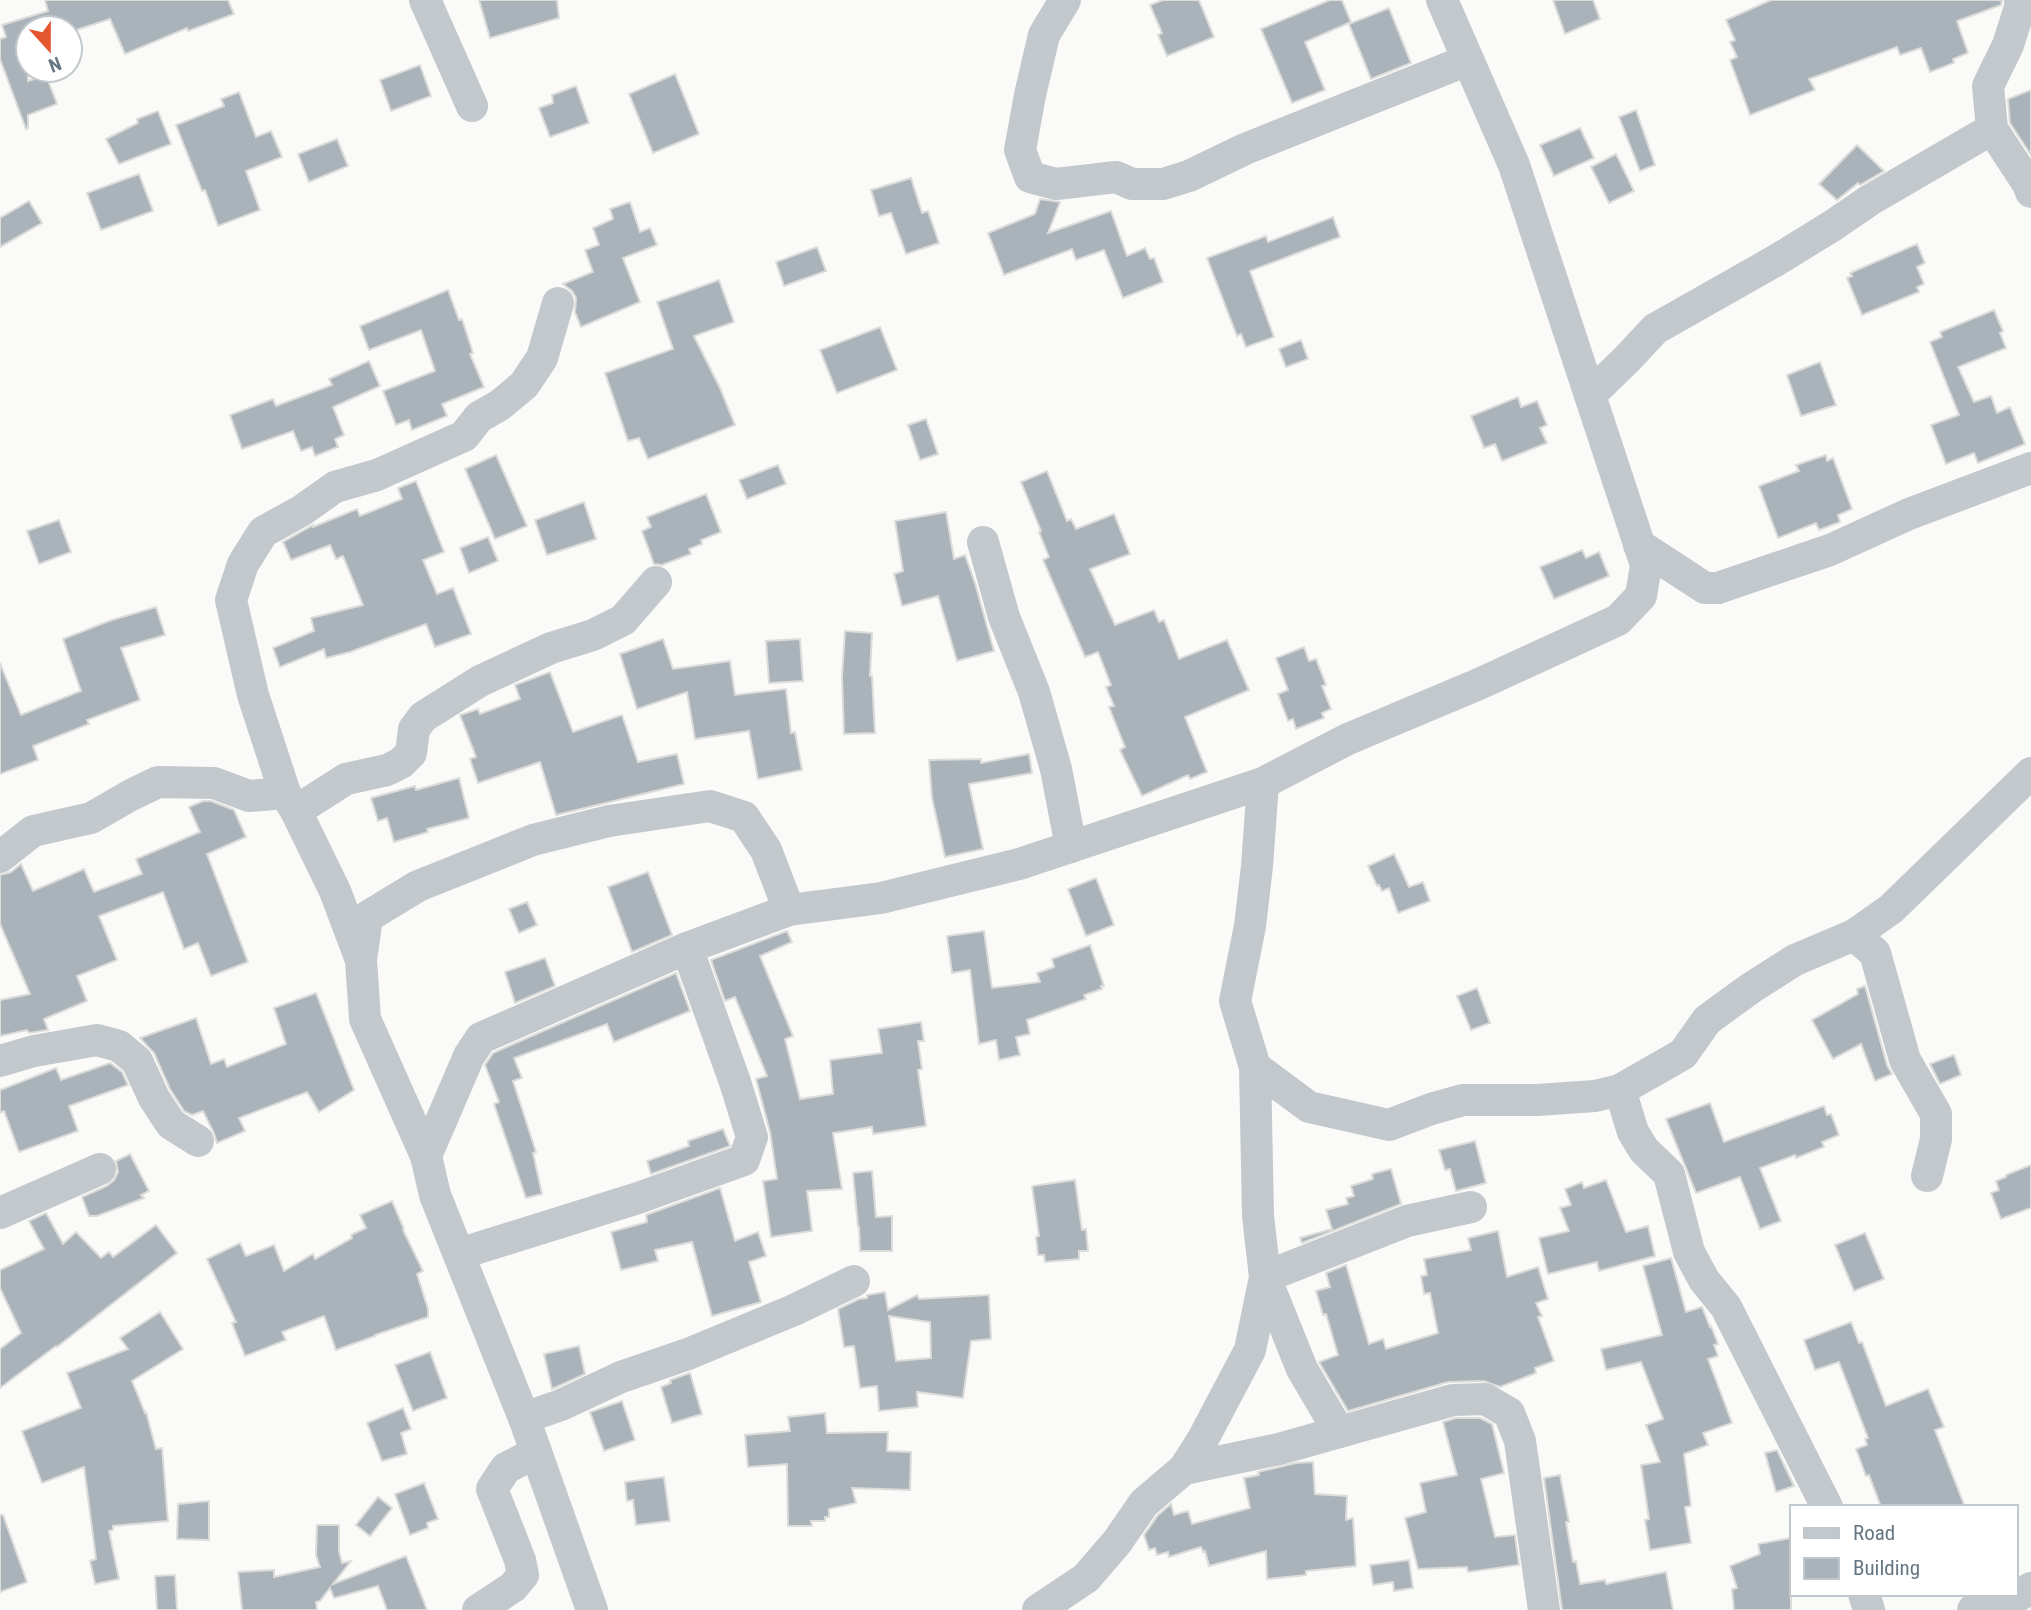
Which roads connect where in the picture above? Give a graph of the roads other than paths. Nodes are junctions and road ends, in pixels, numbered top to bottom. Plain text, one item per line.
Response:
1 (425, 0) edge
2 (1065, 0) edge
3 (1442, 0) edge
4 (2020, 0) edge
5 (1468, 61) junction
6 (471, 106) dead end
7 (1992, 129) junction
8 (2031, 192) edge
9 (558, 303) dead end
10 (1590, 395) junction
11 (2031, 468) edge
12 (983, 542) dead end
13 (1639, 545) junction
14 (656, 582) dead end
15 (2031, 773) edge
16 (1263, 783) junction
17 (291, 802) junction
18 (1071, 846) junction
19 (0, 857) edge
20 (789, 910) junction
21 (1854, 935) junction
22 (687, 948) junction
23 (360, 960) junction
24 (0, 1060) edge
25 (1255, 1067) junction
26 (1620, 1090) junction
27 (198, 1141) dead end
28 (426, 1156) junction
29 (100, 1169) dead end
30 (1927, 1176) dead end
31 (1471, 1207) dead end
32 (0, 1213) edge
33 (459, 1254) junction
34 (1265, 1277) junction
35 (854, 1281) dead end
36 (524, 1418) junction
37 (1339, 1432) junction
38 (535, 1453) junction
39 (1184, 1469) junction
40 (1826, 1505) edge
41 (2031, 1588) edge
42 (478, 1610) edge
43 (592, 1610) edge
44 (1038, 1610) edge
45 (1544, 1610) edge
46 (1973, 1610) edge

1 - 6 street
2 - 5 street
3 - 5 street
4 - 7 street
5 - 10 street
7 - 8 street
7 - 10 street
9 - 17 street
10 - 13 street
11 - 13 street
12 - 18 street
13 - 16 street
14 - 17 street
15 - 21 street
16 - 18 street
16 - 25 street
17 - 19 street
17 - 23 street
18 - 20 street
20 - 22 street
20 - 23 street
21 - 26 street
21 - 30 street
22 - 28 street
22 - 33 street
23 - 28 street
24 - 27 street
25 - 26 street
25 - 34 street
26 - 40 street
28 - 33 street
29 - 32 street
31 - 34 street
33 - 36 street
34 - 37 street
34 - 39 street
35 - 36 street
36 - 38 street
37 - 39 street
37 - 45 street
38 - 42 street
38 - 43 street
39 - 44 street
41 - 46 street

